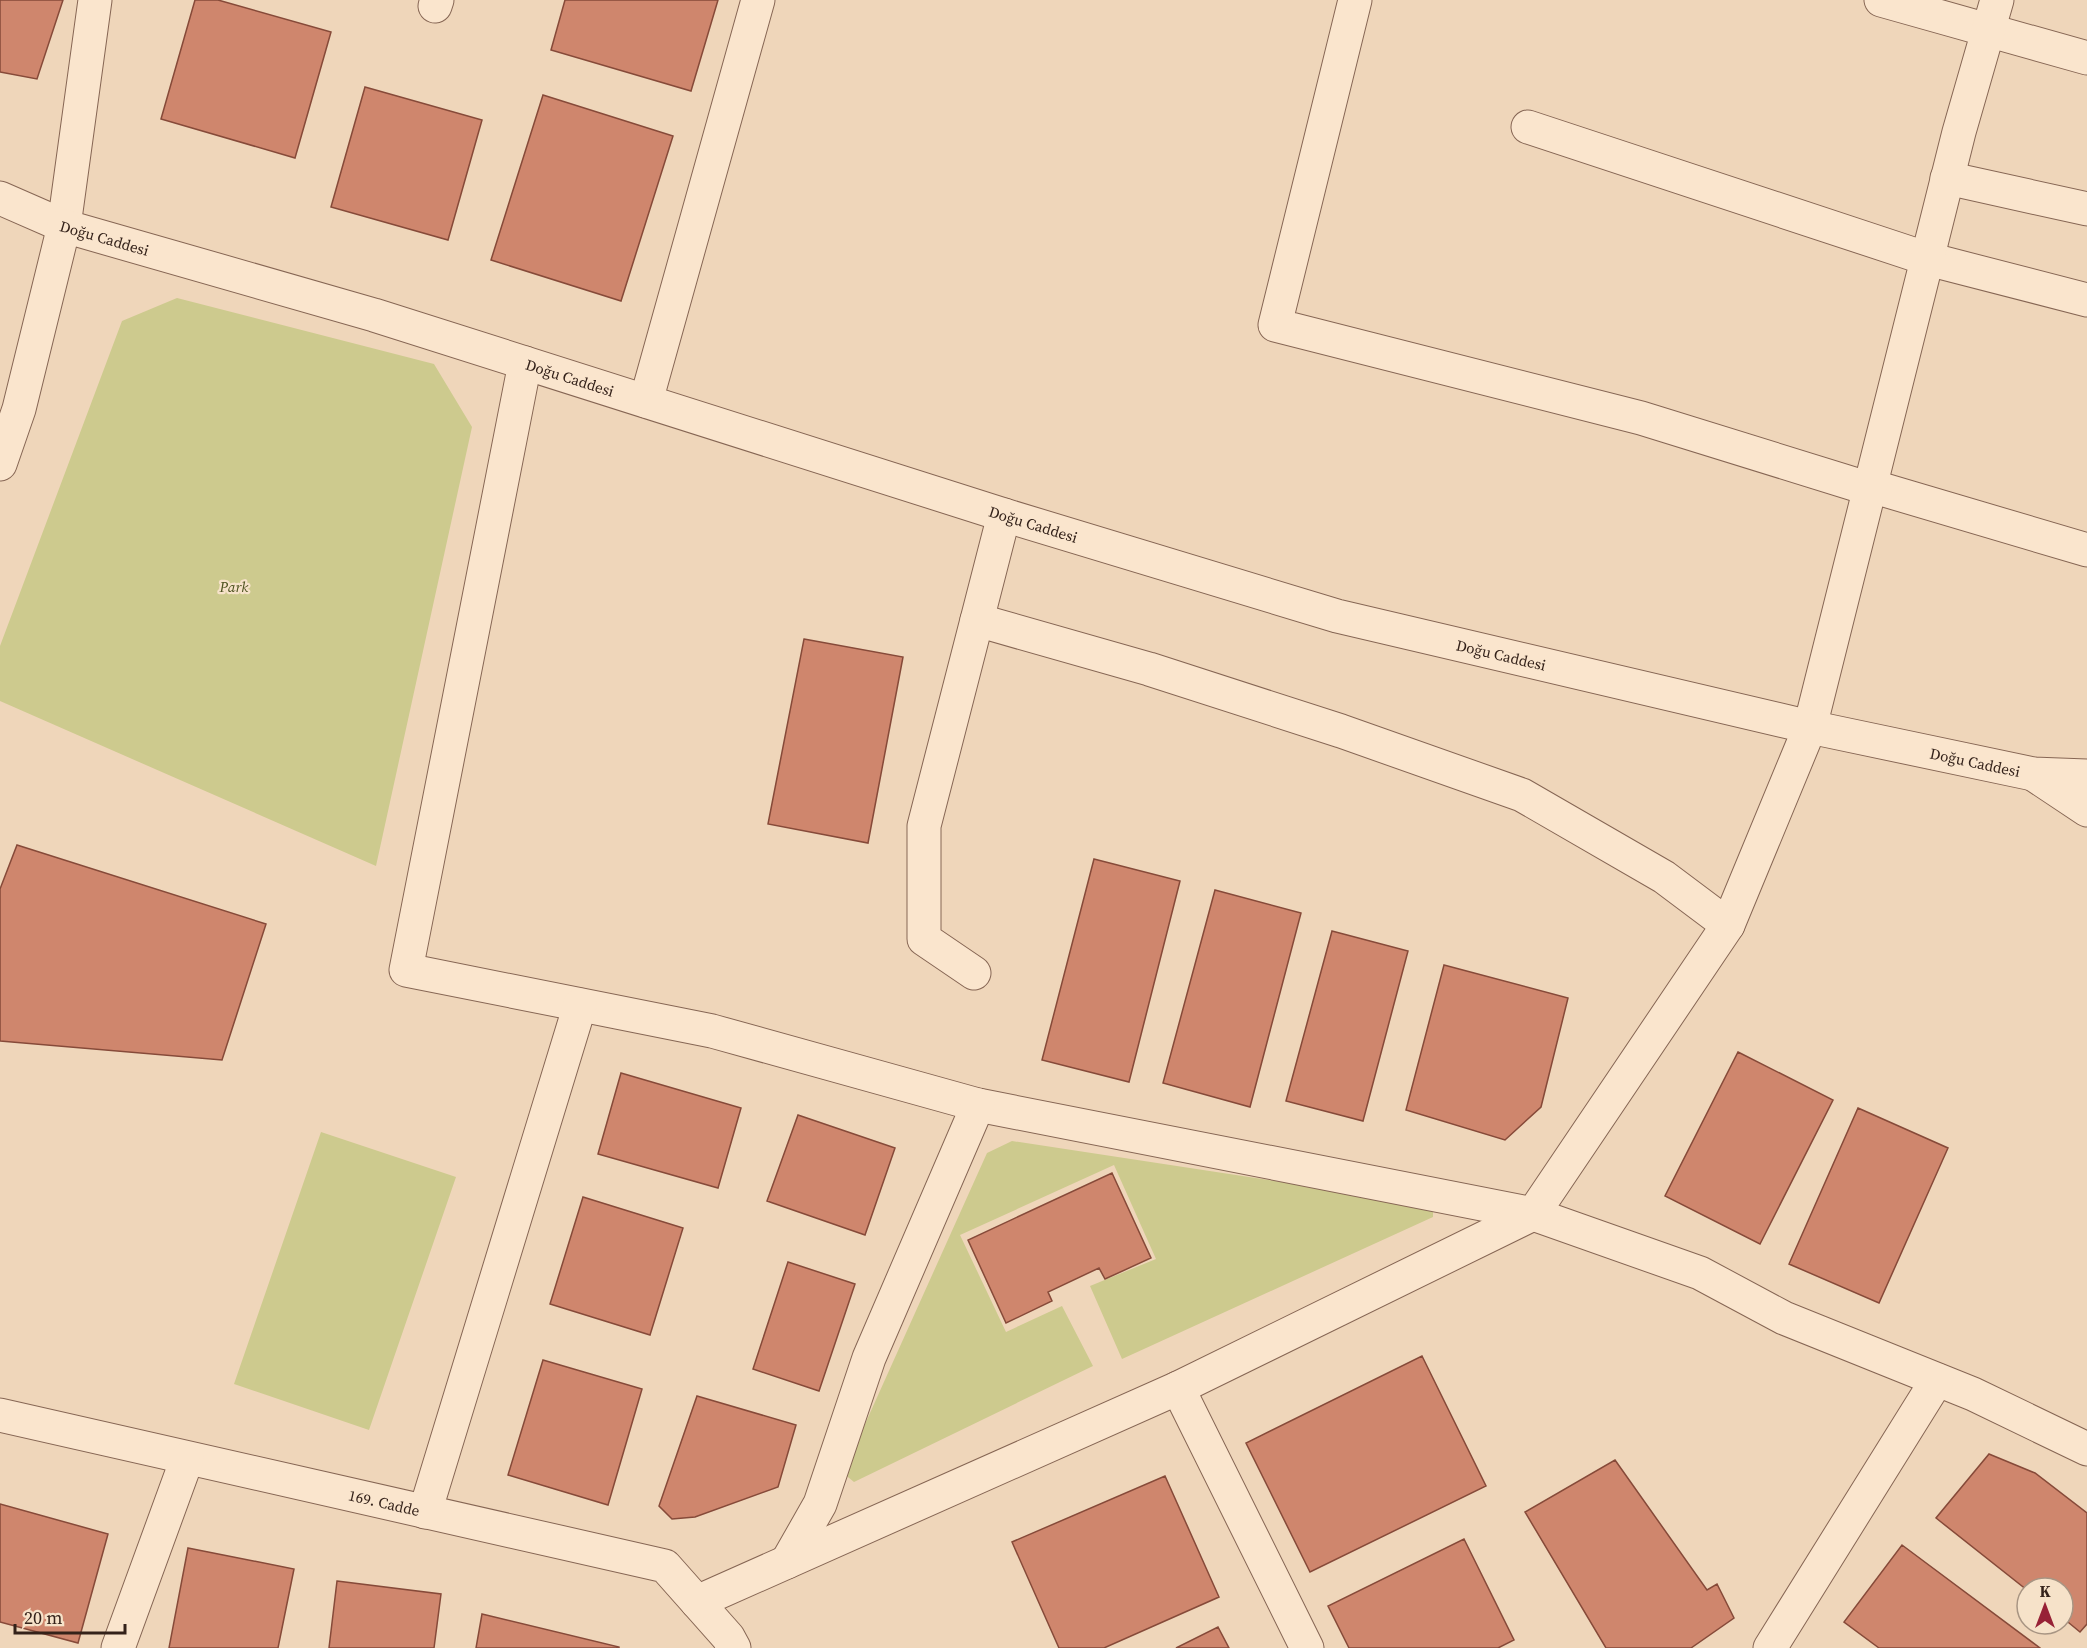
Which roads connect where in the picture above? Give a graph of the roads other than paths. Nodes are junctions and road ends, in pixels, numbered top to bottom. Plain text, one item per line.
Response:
1 (95, 0) edge
2 (758, 0) edge
3 (1355, 0) edge
4 (1881, 0) edge
5 (1997, 0) edge
6 (1988, 32) junction
7 (2087, 58) edge
8 (1528, 127) dead end
9 (1947, 178) junction
10 (0, 198) edge
11 (2087, 209) edge
12 (64, 226) junction
13 (1928, 258) junction
14 (2087, 300) edge
15 (525, 363) junction
16 (646, 402) junction
17 (0, 464) edge
18 (1870, 488) junction
19 (1004, 515) junction
20 (2087, 550) edge
21 (977, 620) junction
22 (1810, 727) junction
23 (2033, 774) junction
24 (2087, 776) edge
25 (2087, 810) edge
26 (1728, 924) junction
27 (974, 973) dead end
28 (580, 1005) junction
29 (978, 1105) junction
30 (1533, 1214) junction
31 (1936, 1380) junction
32 (1178, 1388) junction
33 (0, 1415) edge
34 (2087, 1449) edge
35 (188, 1458) junction
36 (425, 1512) junction
37 (787, 1562) junction
38 (696, 1602) junction
39 (118, 1648) edge
40 (734, 1648) edge
41 (1307, 1648) edge
42 (1770, 1648) edge

1 - 12 street
2 - 16 street
3 - 18 street
4 - 6 street
5 - 6 street
6 - 7 street
6 - 9 street
8 - 13 street
9 - 11 street
9 - 13 street
10 - 12 street, Doğu Caddesi
12 - 15 street, Doğu Caddesi
12 - 17 street
13 - 14 street
13 - 18 street
15 - 16 street, Doğu Caddesi
15 - 28 street
16 - 19 street, Doğu Caddesi
18 - 20 street
18 - 22 street
19 - 21 street
19 - 22 street, Doğu Caddesi
21 - 26 street
21 - 27 street
22 - 23 street, Doğu Caddesi
22 - 26 street
23 - 24 street, Doğu Caddesi
23 - 25 street
26 - 30 street
28 - 29 street
28 - 36 street
29 - 30 street
29 - 37 street
30 - 31 street
30 - 32 street
31 - 34 street
31 - 42 street
32 - 37 street
32 - 41 street
33 - 35 street, 169. Cadde
35 - 36 street, 169. Cadde
35 - 39 street
36 - 38 street, 169. Cadde
37 - 38 street
38 - 40 street, 169. Cadde

